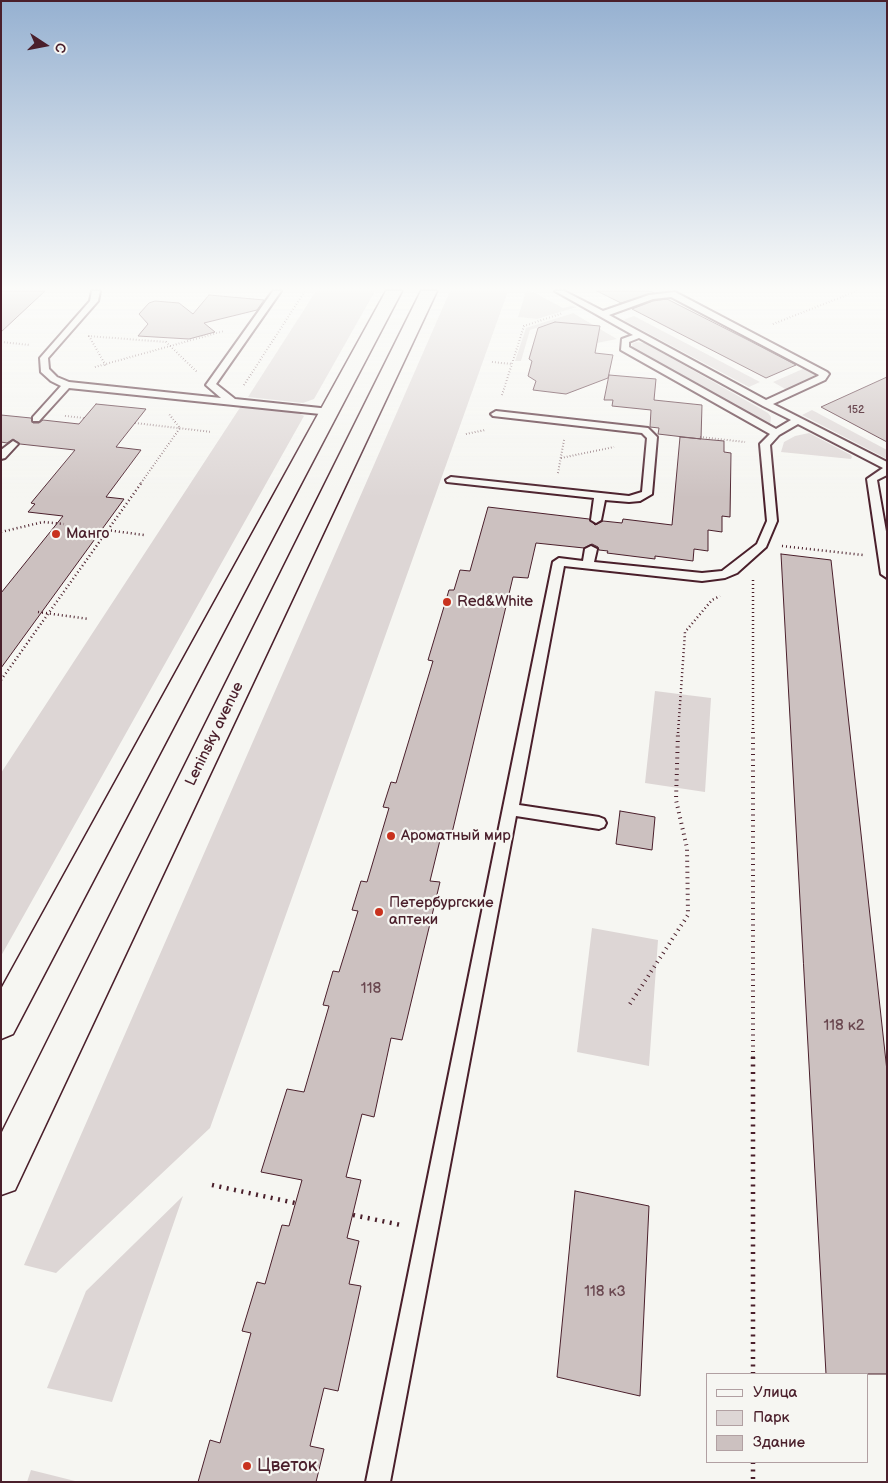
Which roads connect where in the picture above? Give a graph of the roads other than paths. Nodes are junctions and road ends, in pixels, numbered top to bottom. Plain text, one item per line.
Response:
1 (44, 360) edge
2 (228, 360) edge
3 (357, 360) edge
4 (396, 360) edge
5 (644, 360) edge
6 (686, 360) edge
7 (797, 360) edge
8 (67, 385) junction
9 (232, 402) junction
10 (766, 404) junction
11 (330, 412) junction
12 (496, 414) road end
13 (36, 419) dead end
14 (798, 420) junction
15 (771, 438) junction
16 (13, 444) dead end
17 (1, 456) edge
18 (887, 468) edge
19 (451, 480) dead end
20 (600, 496) junction
21 (596, 520) dead end
22 (591, 549) dead end
23 (588, 565) junction
24 (887, 574) edge
25 (510, 809) junction
26 (599, 823) dead end
27 (1, 1024) edge
28 (1, 1176) edge
29 (378, 1482) edge

1 - 8 lane
2 - 9 lane
3 - 11 main road
4 - 28 main road, Leninsky avenue
5 - 15 lane
6 - 10 lane
7 - 10 lane
8 - 9 lane
8 - 13 lane
9 - 11 lane
10 - 14 lane
11 - 27 main road
12 - 20 lane
14 - 15 lane
14 - 18 lane
15 - 23 lane
16 - 17 lane
18 - 24 lane
19 - 20 lane
20 - 21 lane
22 - 23 lane
23 - 25 lane
25 - 26 lane
25 - 29 lane

